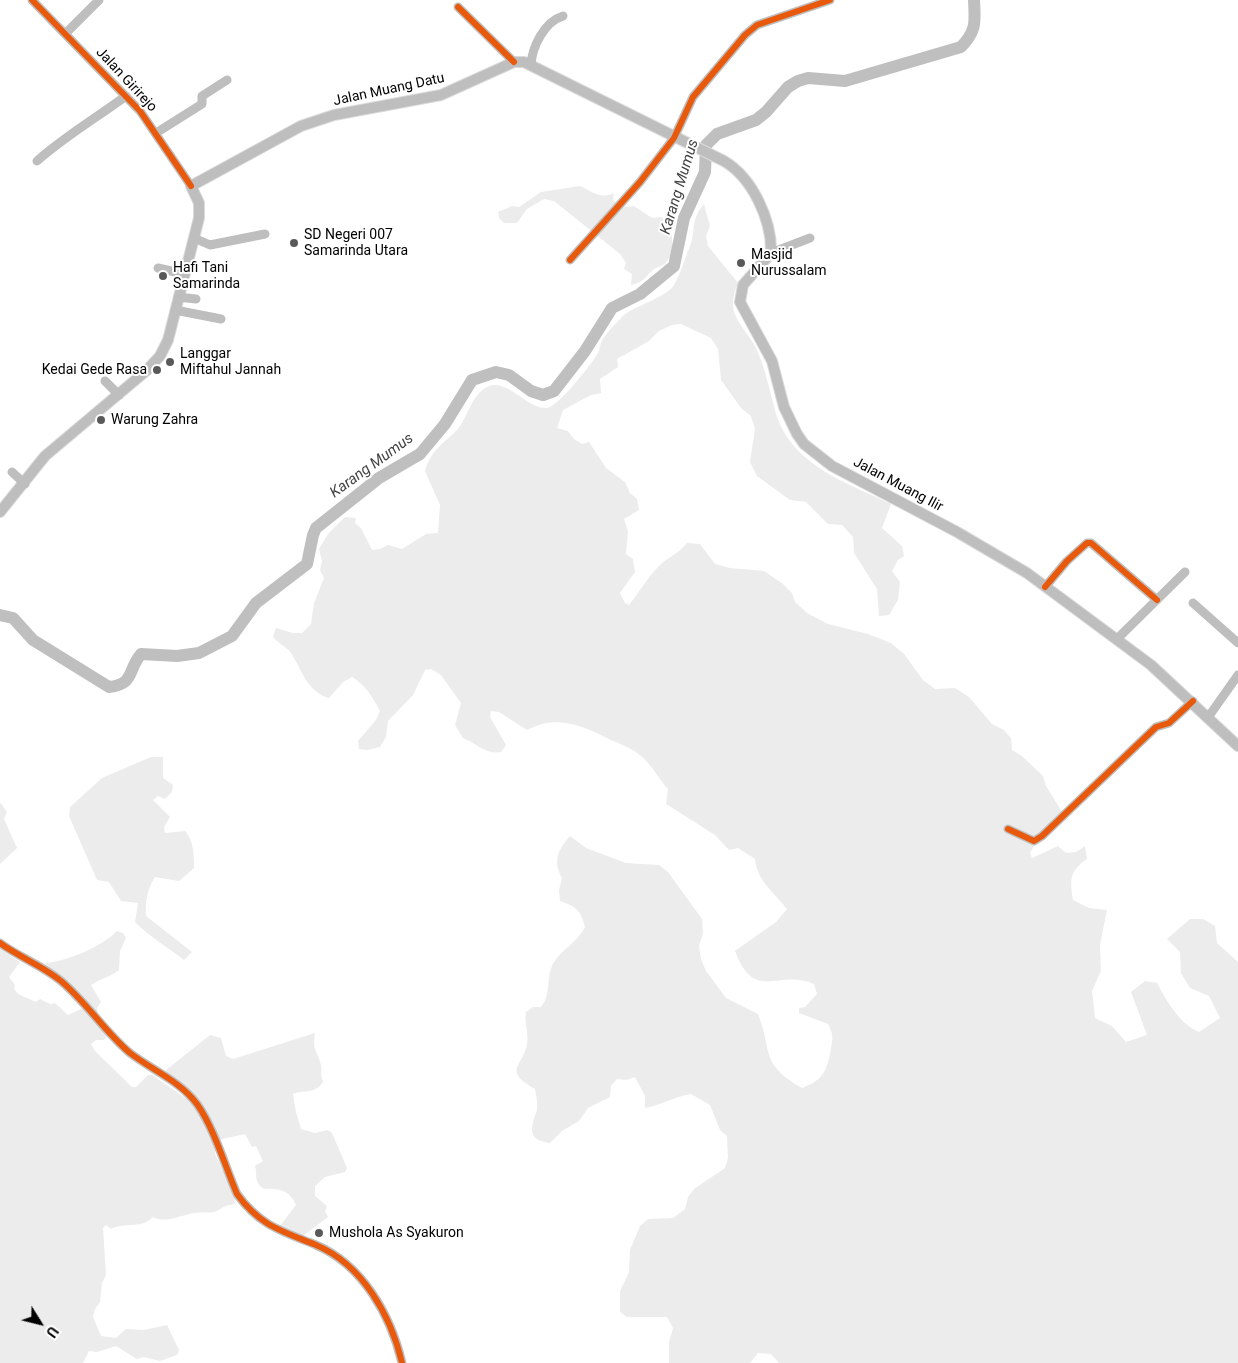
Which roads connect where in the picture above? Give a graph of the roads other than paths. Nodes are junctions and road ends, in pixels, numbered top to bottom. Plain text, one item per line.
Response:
1 (32, 0) edge
2 (99, 0) edge
3 (830, 0) edge
4 (458, 7) dead end
5 (563, 16) dead end
6 (65, 34) junction
7 (514, 62) junction
8 (531, 65) junction
9 (227, 80) dead end
10 (126, 96) junction
11 (156, 133) junction
12 (675, 138) junction
13 (37, 161) dead end
14 (191, 186) junction
15 (265, 234) dead end
16 (194, 238) junction
17 (810, 238) dead end
18 (771, 253) junction
19 (570, 260) dead end
20 (158, 268) dead end
21 (184, 274) junction
22 (178, 297) junction
23 (196, 299) dead end
24 (175, 310) junction
25 (221, 319) dead end
26 (105, 381) dead end
27 (119, 395) junction
28 (12, 472) dead end
29 (25, 484) junction
30 (0, 512) edge
31 (1185, 572) dead end
32 (1045, 587) junction
33 (1157, 600) junction
34 (1193, 603) dead end
35 (1117, 639) junction
36 (1238, 643) edge
37 (1238, 675) edge
38 (1192, 701) junction
39 (1209, 716) junction
40 (1238, 746) edge
41 (1008, 829) dead end
42 (0, 943) edge
43 (402, 1363) edge

1 - 6 street, Jalan Girirejo
2 - 6 street
3 - 12 street
4 - 7 street
5 - 8 street
6 - 10 street, Jalan Girirejo
7 - 8 main road
7 - 14 main road, Jalan Muang Datu
8 - 12 main road
9 - 11 street
10 - 11 street, Jalan Girirejo
10 - 13 street
11 - 14 street, Jalan Girirejo
12 - 18 main road
12 - 19 street
14 - 16 main road, Jalan Girirejo
15 - 16 street
16 - 21 main road, Jalan Girirejo
17 - 18 street
18 - 32 main road, Jalan Muang Ilir
20 - 21 street
21 - 22 main road, Jalan Girirejo
22 - 23 street
22 - 24 main road, Jalan Girirejo
24 - 25 street
24 - 27 main road, Jalan Girirejo
26 - 27 street
27 - 29 main road, Jalan Girirejo
28 - 29 street
29 - 30 main road, Jalan Girirejo
31 - 33 street
32 - 33 street
32 - 35 main road, Jalan Muang Ilir
33 - 35 street
34 - 36 street
35 - 38 main road, Jalan Muang Ilir
37 - 39 street
38 - 39 main road, Jalan Muang Ilir
38 - 41 street
39 - 40 main road, Jalan Muang Ilir
42 - 43 street

